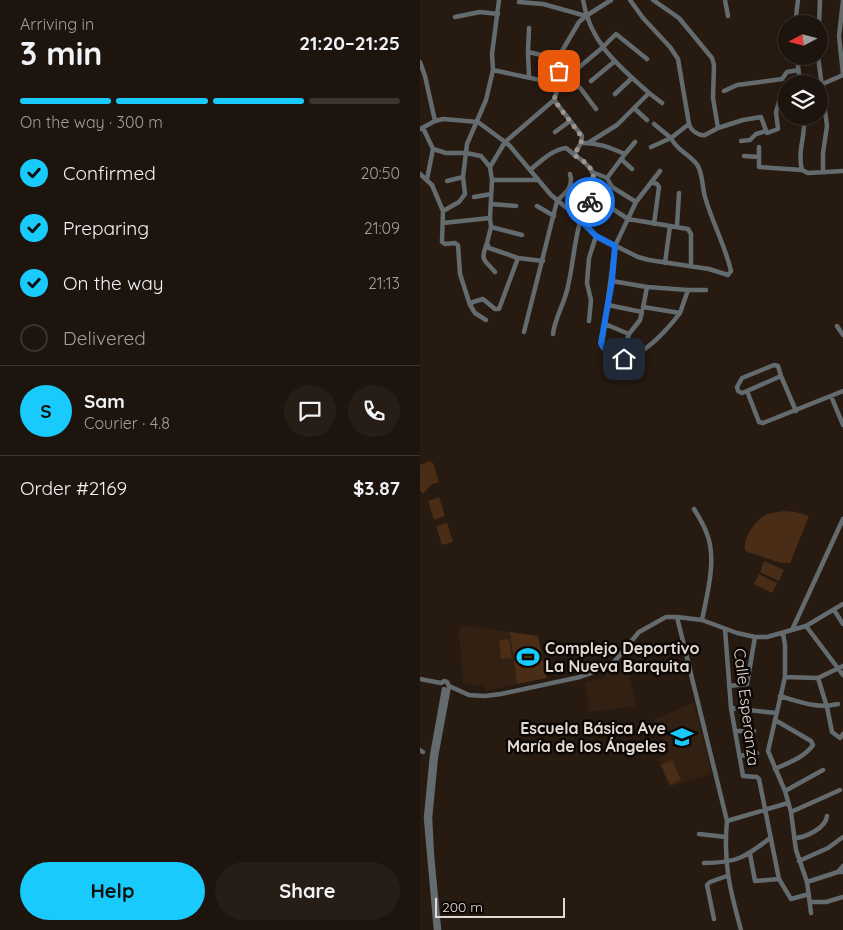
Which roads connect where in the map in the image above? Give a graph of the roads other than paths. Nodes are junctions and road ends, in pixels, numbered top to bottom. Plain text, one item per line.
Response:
1 (499, 0) edge
2 (583, 0) edge
3 (611, 0) edge
4 (630, 0) edge
5 (653, 0) edge
6 (725, 0) edge
7 (798, 0) edge
8 (820, 0) edge
9 (843, 1) edge
10 (519, 2) dead end
11 (498, 14) junction
12 (796, 15) edge
13 (819, 15) edge
14 (455, 16) dead end
15 (586, 16) junction
16 (728, 16) dead end
17 (529, 28) dead end
18 (841, 44) edge
19 (602, 48) junction
20 (528, 52) junction
21 (560, 59) junction
22 (647, 59) dead end
23 (615, 61) junction
24 (421, 65) edge
25 (798, 65) edge
26 (493, 70) junction
27 (798, 70) junction
28 (799, 75) edge
29 (843, 75) edge
30 (567, 76) junction
31 (529, 77) junction
32 (632, 78) junction
33 (591, 81) dead end
34 (828, 82) edge
35 (559, 84) junction
36 (724, 90) dead end
37 (649, 93) junction
38 (615, 94) dead end
39 (554, 100) junction
40 (662, 103) dead end
41 (778, 106) edge
42 (634, 108) junction
43 (596, 109) dead end
44 (647, 120) dead end
45 (435, 121) junction
46 (570, 121) junction
47 (478, 122) junction
48 (654, 124) dead end
49 (689, 124) junction
50 (805, 125) edge
51 (827, 125) edge
52 (422, 128) edge
53 (718, 128) junction
54 (766, 131) junction
55 (554, 132) dead end
56 (671, 138) junction
57 (741, 141) dead end
58 (505, 142) junction
59 (635, 142) dead end
60 (581, 143) junction
61 (588, 143) junction
62 (651, 147) dead end
63 (759, 148) dead end
64 (433, 149) junction
65 (466, 153) junction
66 (625, 154) junction
67 (574, 155) junction
68 (744, 156) dead end
69 (759, 157) junction
70 (621, 159) junction
71 (490, 167) junction
72 (632, 169) dead end
73 (530, 170) junction
74 (802, 170) junction
75 (660, 171) dead end
76 (843, 171) edge
77 (592, 172) junction
78 (823, 172) junction
79 (420, 174) edge
80 (570, 174) dead end
81 (463, 177) junction
82 (607, 178) junction
83 (427, 179) junction
84 (492, 180) junction
85 (537, 180) junction
86 (447, 181) dead end
87 (651, 182) junction
88 (679, 193) dead end
89 (492, 194) junction
90 (593, 196) junction
91 (474, 197) dead end
92 (557, 201) junction
93 (636, 202) junction
94 (491, 204) junction
95 (516, 206) dead end
96 (537, 206) dead end
97 (443, 211) junction
98 (554, 216) junction
99 (490, 218) junction
100 (628, 219) junction
101 (581, 221) junction
102 (443, 223) junction
103 (654, 224) junction
104 (670, 226) junction
105 (677, 226) junction
106 (491, 227) junction
107 (522, 235) dead end
108 (596, 236) junction
109 (487, 243) junction
110 (615, 246) junction
111 (518, 258) junction
112 (543, 261) junction
113 (665, 263) junction
114 (691, 266) junction
115 (495, 272) dead end
116 (612, 281) junction
117 (647, 287) junction
118 (688, 290) junction
119 (706, 290) dead end
120 (608, 305) junction
121 (470, 306) junction
122 (643, 309) junction
123 (680, 313) junction
124 (486, 320) dead end
125 (589, 321) dead end
126 (605, 324) junction
127 (837, 326) dead end
128 (524, 332) dead end
129 (553, 334) dead end
130 (629, 334) junction
131 (843, 335) edge
132 (621, 359) junction
133 (781, 376) junction
134 (747, 391) junction
135 (843, 391) edge
136 (831, 396) junction
137 (796, 411) junction
138 (843, 425) edge
139 (694, 509) dead end
140 (843, 519) edge
141 (843, 604) edge
142 (834, 610) junction
143 (677, 617) junction
144 (702, 620) junction
145 (843, 624) edge
146 (806, 626) junction
147 (725, 629) junction
148 (792, 630) junction
149 (783, 633) junction
150 (755, 638) junction
151 (841, 668) edge
152 (843, 675) edge
153 (785, 677) junction
154 (818, 678) junction
155 (420, 679) edge
156 (729, 686) junction
157 (447, 688) junction
158 (780, 696) junction
159 (838, 704) dead end
160 (827, 707) junction
161 (731, 708) junction
162 (776, 713) junction
163 (775, 720) junction
164 (735, 731) junction
165 (754, 731) dead end
166 (842, 738) edge
167 (757, 753) dead end
168 (740, 756) junction
169 (775, 769) junction
170 (823, 770) dead end
171 (840, 790) dead end
172 (785, 792) junction
173 (788, 803) junction
174 (765, 810) junction
175 (791, 812) junction
176 (827, 816) dead end
177 (428, 818) junction
178 (727, 820) junction
179 (699, 834) dead end
180 (726, 837) junction
181 (843, 837) edge
182 (770, 838) junction
183 (794, 838) junction
184 (750, 854) junction
185 (800, 861) junction
186 (704, 863) dead end
187 (726, 863) junction
188 (843, 866) edge
189 (840, 872) edge
190 (727, 876) junction
191 (779, 879) junction
192 (807, 882) junction
193 (809, 894) junction
194 (843, 896) edge
195 (810, 902) junction
196 (811, 913) dead end
197 (714, 919) dead end
198 (438, 930) edge
199 (741, 930) edge

1 - 11 street
2 - 15 street
3 - 15 street
4 - 49 street
5 - 53 street
6 - 16 street
7 - 12 street
8 - 13 street
9 - 18 street
10 - 15 street
11 - 14 street
11 - 26 street
15 - 19 street
15 - 21 street
17 - 20 street
18 - 29 street
19 - 22 street
19 - 23 street
19 - 30 street
20 - 21 street
20 - 31 street
21 - 35 street
23 - 32 street
23 - 33 street
24 - 45 street
25 - 27 street
26 - 31 street
26 - 47 street
27 - 28 street
27 - 36 street
29 - 34 street
30 - 35 street
30 - 43 street
31 - 35 street
32 - 37 street
32 - 38 street
35 - 39 street
37 - 40 street
37 - 42 street
39 - 46 street
39 - 58 street
41 - 54 street
42 - 44 street
42 - 61 street
45 - 47 street
45 - 52 street
46 - 55 street
46 - 60 street
47 - 58 street
47 - 65 street
48 - 56 street
49 - 53 street
49 - 56 street
50 - 74 street
51 - 78 street
52 - 64 street
53 - 54 street
54 - 57 street
56 - 62 street
56 - 114 street
58 - 71 street
58 - 73 street
59 - 66 street
60 - 61 street
60 - 67 street
61 - 66 street
63 - 69 street
64 - 65 street
64 - 83 street
65 - 71 street
65 - 81 street
66 - 70 street
67 - 73 street
67 - 77 street
68 - 69 street
69 - 74 street
70 - 72 street
70 - 82 street
71 - 84 street
73 - 85 street
74 - 78 street
75 - 87 street
76 - 78 street
77 - 82 street
77 - 90 street
79 - 83 street
80 - 92 street
81 - 86 street
81 - 97 street
82 - 93 street
83 - 97 street
84 - 85 street
84 - 89 street
85 - 92 street
87 - 93 street
87 - 103 street
88 - 105 street
89 - 91 street
89 - 94 street
90 - 100 street
90 - 101 street
92 - 98 street
92 - 101 street
93 - 100 street
94 - 95 street
94 - 99 street
96 - 98 street
97 - 102 street
98 - 112 street
99 - 102 street
99 - 106 street
100 - 103 street
100 - 110 street
101 - 108 street
101 - 129 street
102 - 121 street
103 - 104 street
104 - 105 street
104 - 113 street
105 - 114 street
106 - 107 street
106 - 109 street
108 - 110 street
108 - 125 street
109 - 111 street
109 - 115 street
110 - 113 street
110 - 116 street
111 - 112 street
111 - 121 street
112 - 128 street
113 - 114 street
116 - 117 street
116 - 120 street
117 - 118 street
117 - 122 street
118 - 119 street
118 - 123 street
120 - 122 street
120 - 126 street
121 - 124 street
122 - 123 street
122 - 130 street
123 - 132 street
126 - 130 street
126 - 132 street
127 - 131 street
130 - 132 street
133 - 134 street
133 - 134 street
133 - 137 street
134 - 137 street
135 - 136 street
136 - 137 street
136 - 138 street
139 - 144 street
140 - 148 street
141 - 142 street
142 - 145 street
142 - 146 street
143 - 144 street
143 - 157 street
143 - 178 street
144 - 147 street
146 - 148 street
146 - 151 street
147 - 150 street
147 - 156 street, Calle Esperanza
148 - 149 street
149 - 150 street
149 - 153 street
150 - 156 street
151 - 152 street
151 - 154 street
153 - 154 street
153 - 158 street
154 - 160 street
155 - 157 street
156 - 161 street, Calle Esperanza
157 - 177 street
157 - 177 street
158 - 160 street
158 - 162 street
159 - 160 street
160 - 166 street
161 - 162 street
161 - 164 street, Calle Esperanza
162 - 163 street
163 - 169 street
163 - 169 street
164 - 165 street
164 - 168 street, Calle Esperanza
167 - 168 street
168 - 174 street, Calle Esperanza
169 - 172 street
170 - 172 street
171 - 175 street
172 - 173 street
173 - 174 street
173 - 175 street
174 - 178 street
174 - 182 street, Calle Esperanza
175 - 183 street
176 - 183 street
177 - 198 street
178 - 180 street
179 - 180 street
180 - 187 street
181 - 185 street
182 - 184 street
182 - 191 street, Calle Esperanza
183 - 185 street
184 - 187 street
184 - 191 street
185 - 192 street
186 - 187 street
187 - 190 street
188 - 189 street
189 - 192 street
190 - 197 street
190 - 199 street
191 - 193 street, Calle Esperanza
192 - 193 street
193 - 195 street
194 - 195 street
195 - 196 street

